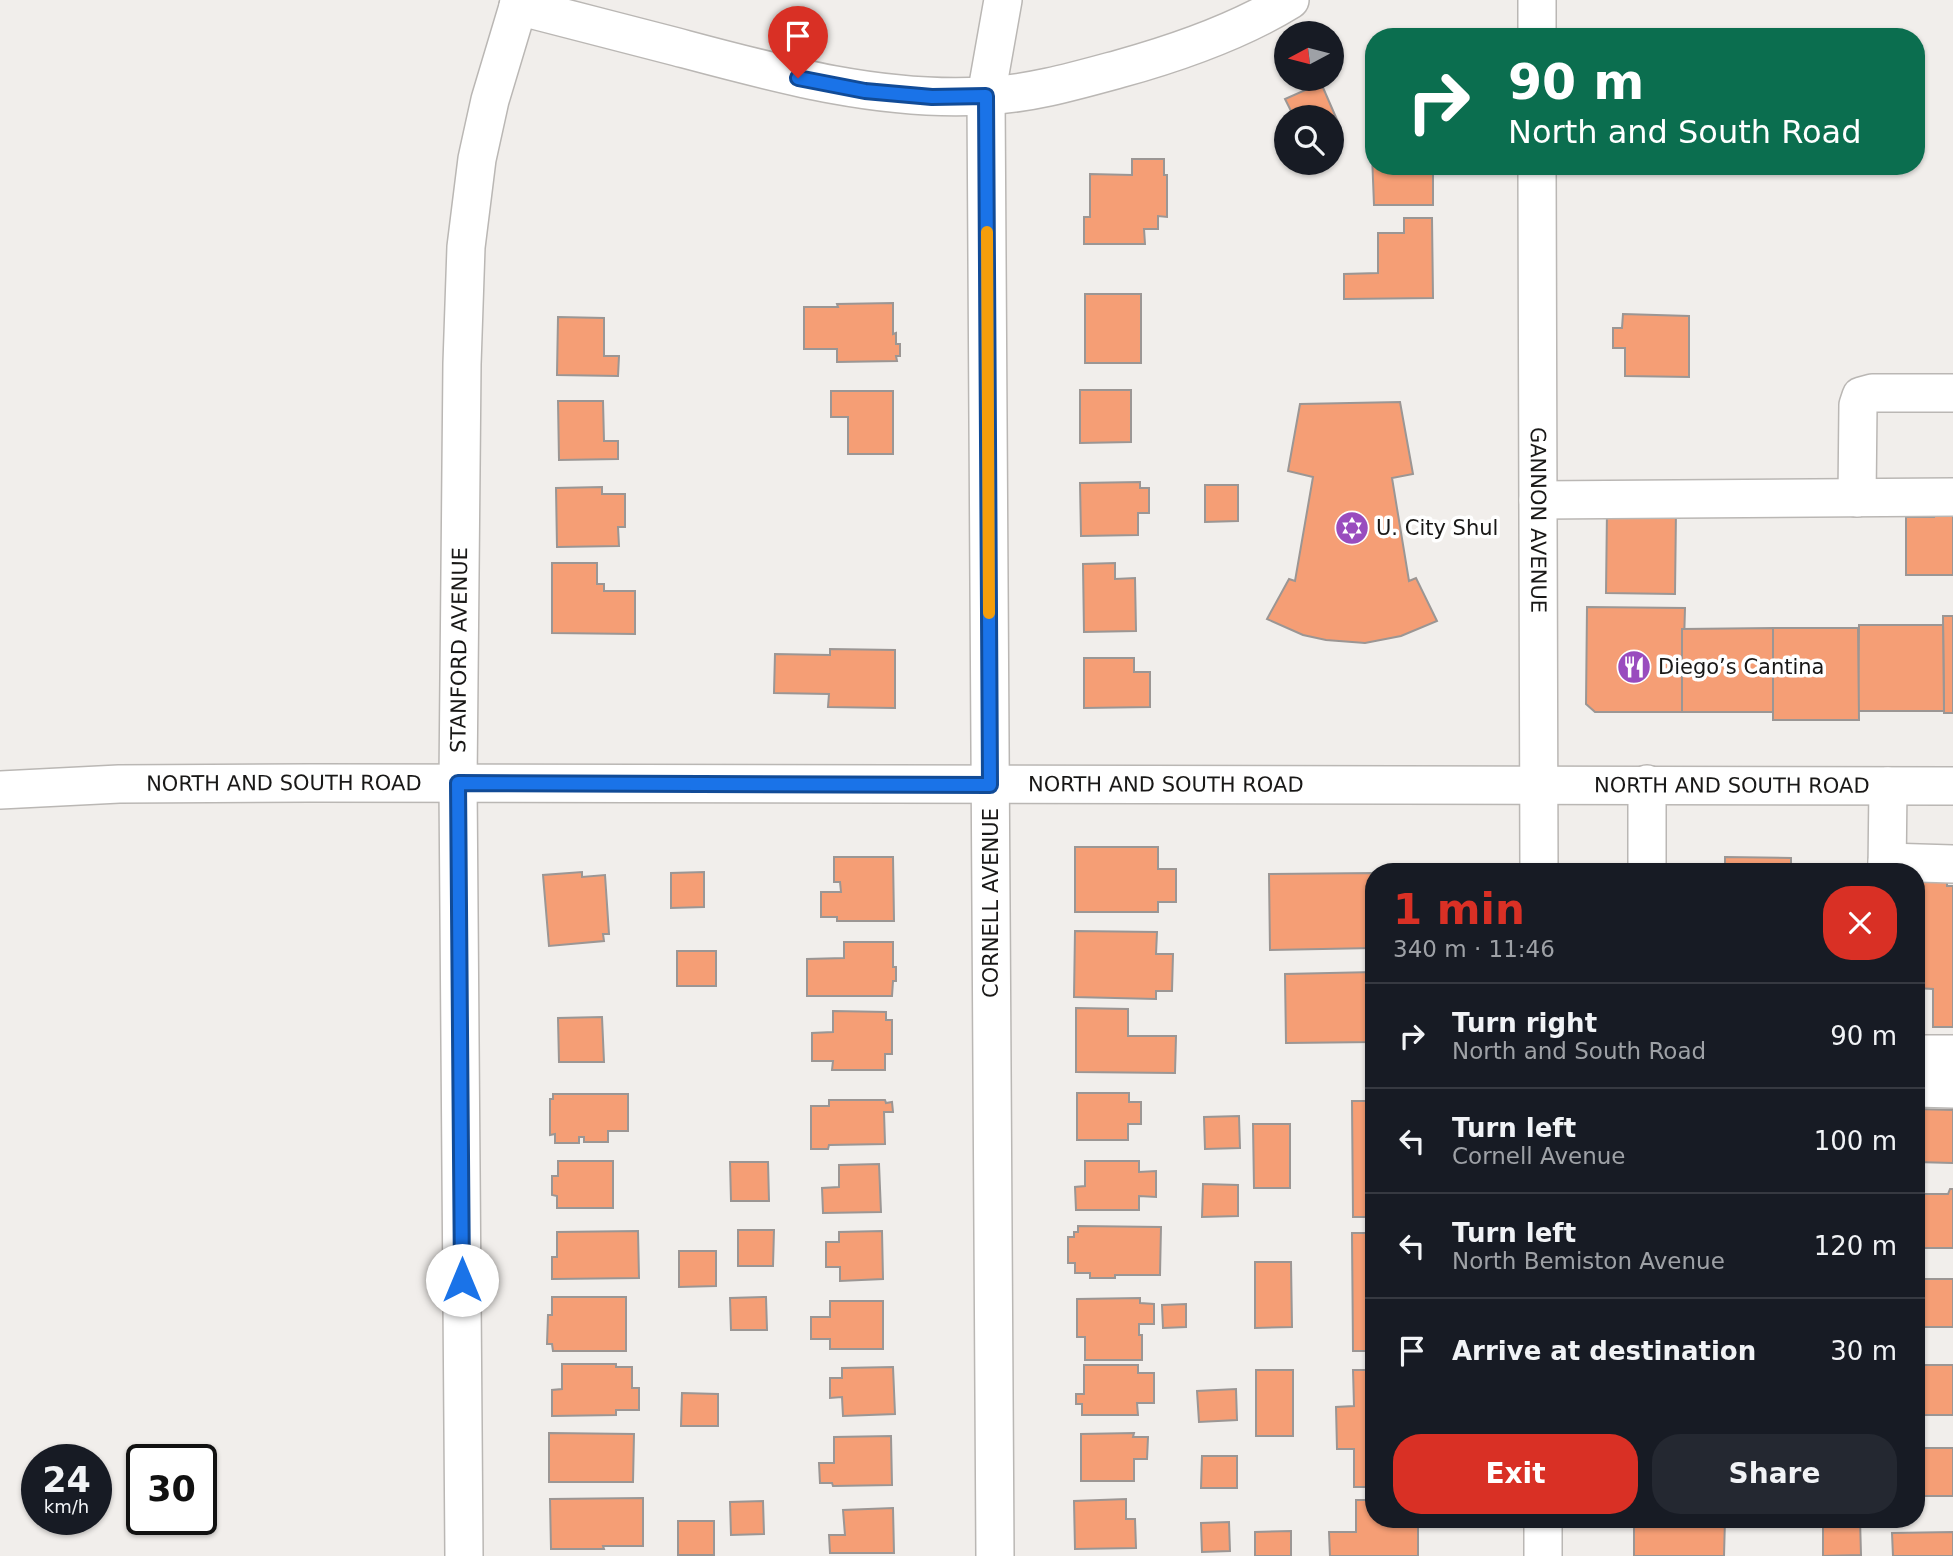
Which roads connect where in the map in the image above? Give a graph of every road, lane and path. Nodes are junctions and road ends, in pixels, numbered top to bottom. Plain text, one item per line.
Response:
1 (1003, 0) edge
2 (1290, 0) edge
3 (1537, 0) edge
4 (519, 3) edge
5 (1537, 28) edge
6 (986, 96) junction
7 (1537, 175) edge
8 (1953, 393) edge
9 (1953, 497) edge
10 (1857, 498) junction
11 (1538, 500) junction
12 (458, 783) junction
13 (1538, 784) junction
14 (1647, 784) junction
15 (990, 785) junction
16 (1888, 786) junction
17 (1953, 786) edge
18 (0, 790) edge
19 (1539, 863) edge
20 (1647, 863) edge
21 (1887, 863) edge
22 (1953, 864) edge
23 (1925, 865) edge
24 (1925, 1054) edge
25 (1953, 1054) edge
26 (1925, 1088) edge
27 (1953, 1089) edge
28 (1543, 1528) edge
29 (464, 1556) edge
30 (995, 1556) edge
31 (1543, 1556) edge

1 - 6 street, CORNELL AVENUE
2 - 6 street
3 - 5 street
4 - 6 street
4 - 12 street, STANFORD AVENUE
6 - 15 street, CORNELL AVENUE
7 - 11 street, GANNON AVENUE
8 - 10 street
9 - 10 street
10 - 11 street
11 - 13 street, GANNON AVENUE
12 - 15 street, NORTH AND SOUTH ROAD
12 - 18 street, NORTH AND SOUTH ROAD
12 - 29 street, STANFORD AVENUE
13 - 14 street, NORTH AND SOUTH ROAD
13 - 15 street, NORTH AND SOUTH ROAD
13 - 19 street, GANNON AVENUE
14 - 16 street, NORTH AND SOUTH ROAD
14 - 20 street
15 - 30 street, CORNELL AVENUE
16 - 17 street, NORTH AND SOUTH ROAD
16 - 21 street
22 - 23 street
24 - 25 street
26 - 27 street
28 - 31 street

